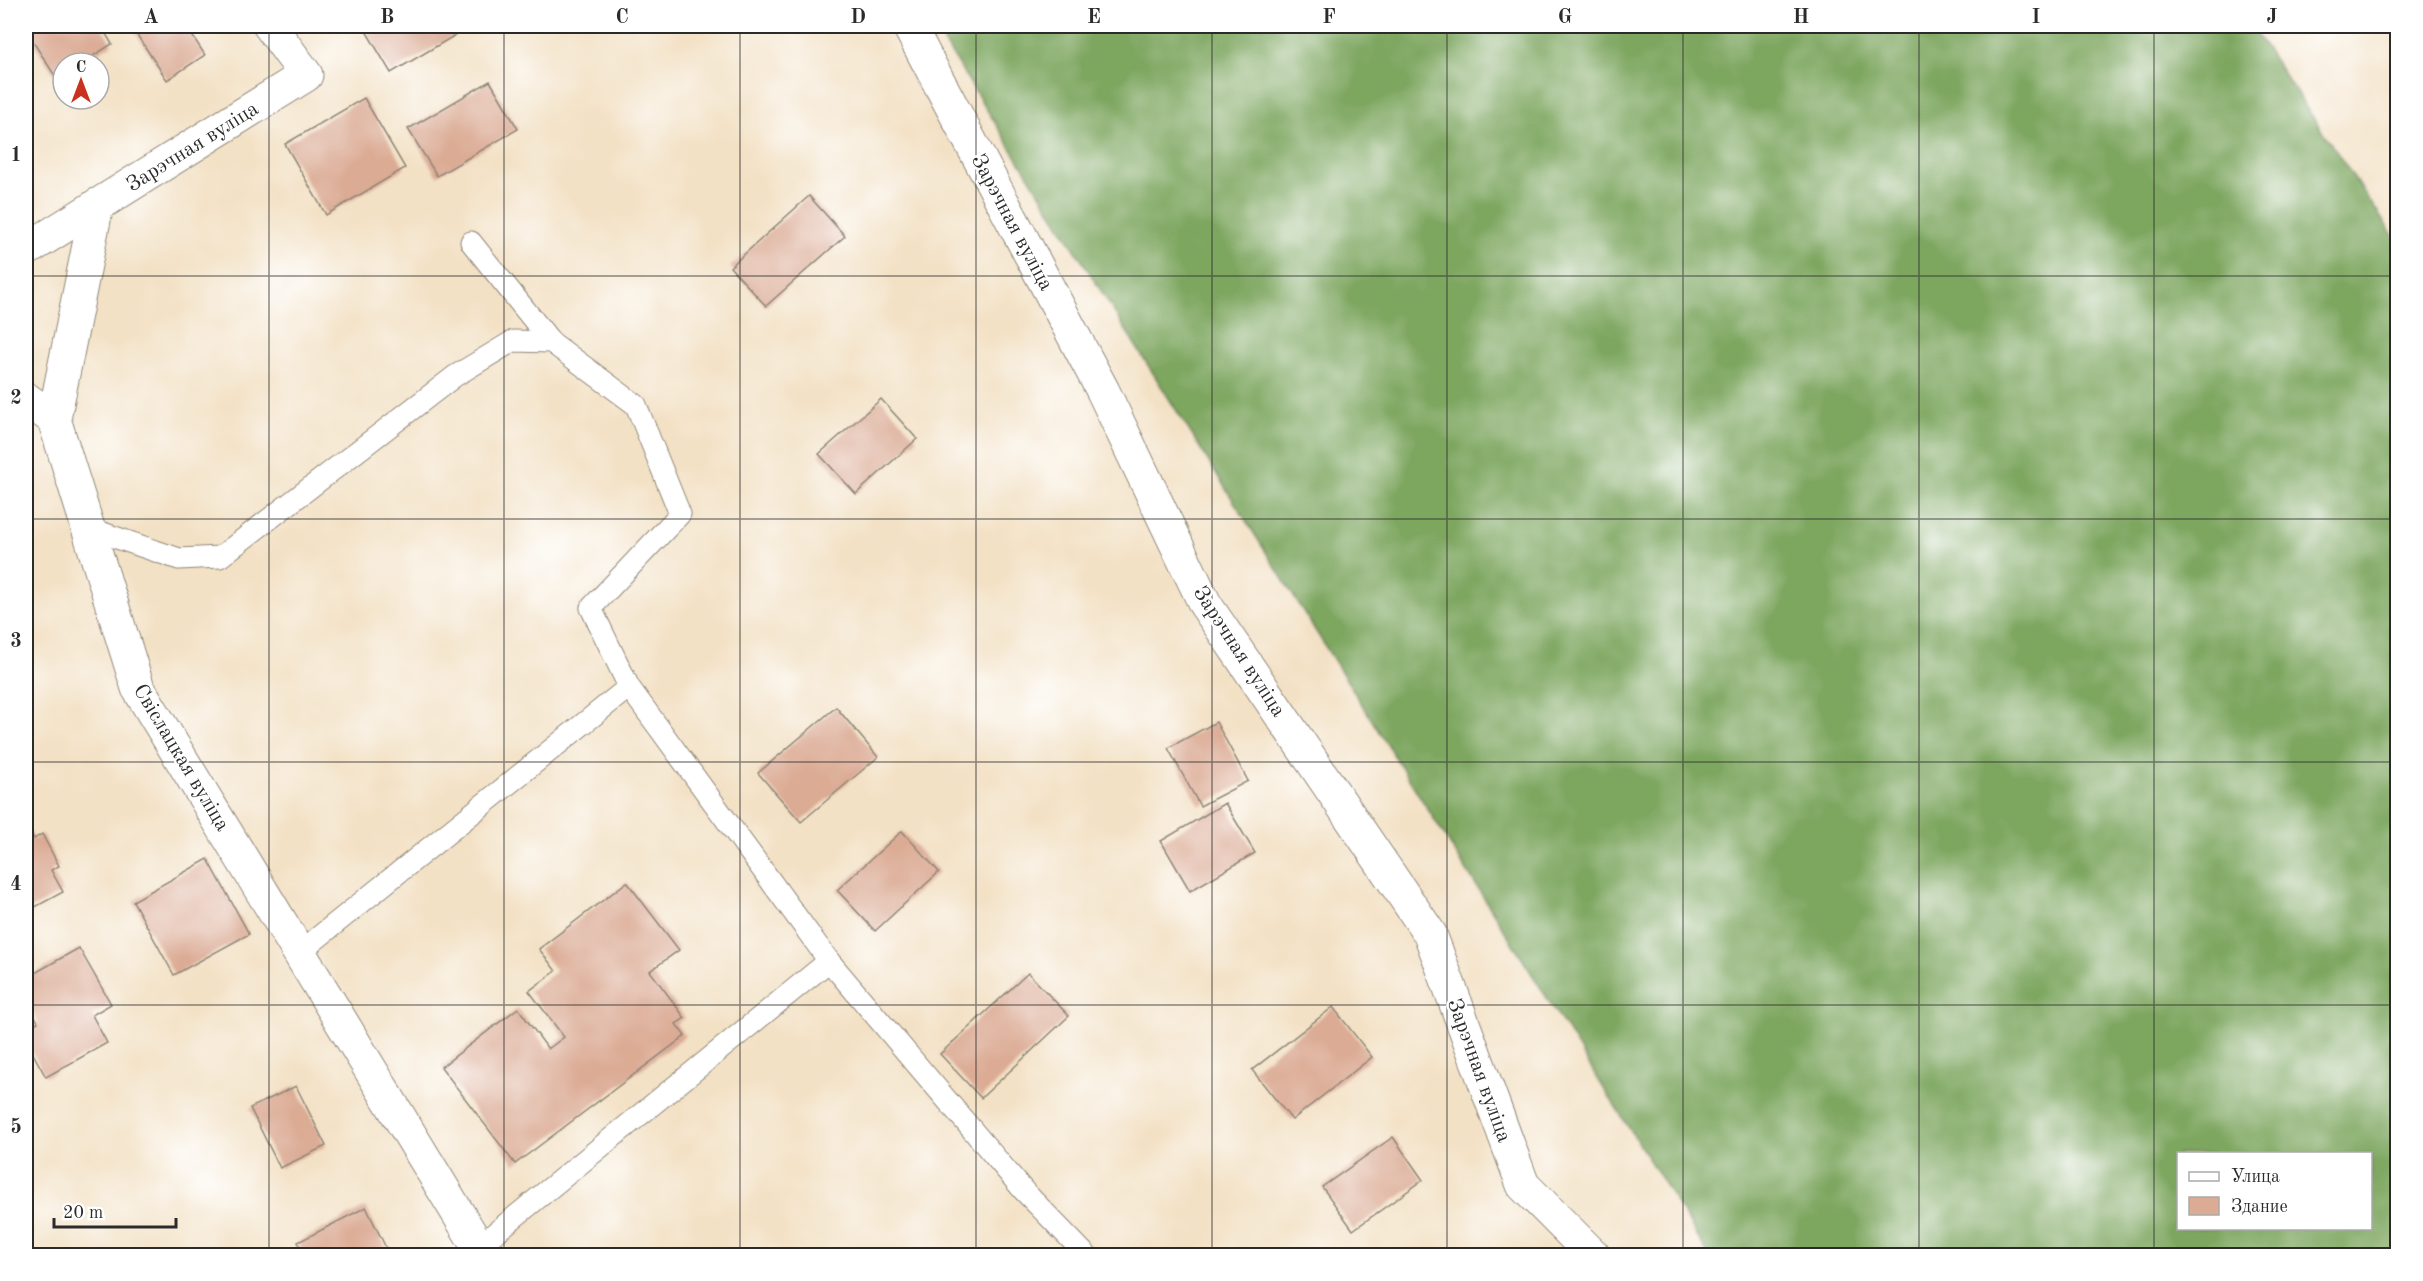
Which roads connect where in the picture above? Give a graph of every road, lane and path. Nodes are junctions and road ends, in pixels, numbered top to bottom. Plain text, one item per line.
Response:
1 (270, 26) edge
2 (909, 26) edge
3 (97, 205) junction
4 (471, 242) dead end
5 (26, 250) edge
6 (551, 342) junction
7 (26, 399) edge
8 (54, 419) junction
9 (88, 528) junction
10 (629, 687) junction
11 (300, 952) junction
12 (829, 961) junction
13 (482, 1251) edge
14 (1088, 1256) edge
15 (1594, 1256) edge

1 - 3 street, Зарэчная вуліца
2 - 15 street, Зарэчная вуліца
3 - 5 street, Зарэчная вуліца
3 - 8 street, Свіслацкая вуліца
4 - 6 lane
6 - 9 lane
6 - 10 lane
7 - 8 street
8 - 9 street, Свіслацкая вуліца
9 - 11 street, Свіслацкая вуліца
10 - 11 lane
10 - 12 lane
11 - 13 street, Свіслацкая вуліца
12 - 13 lane
12 - 14 lane

